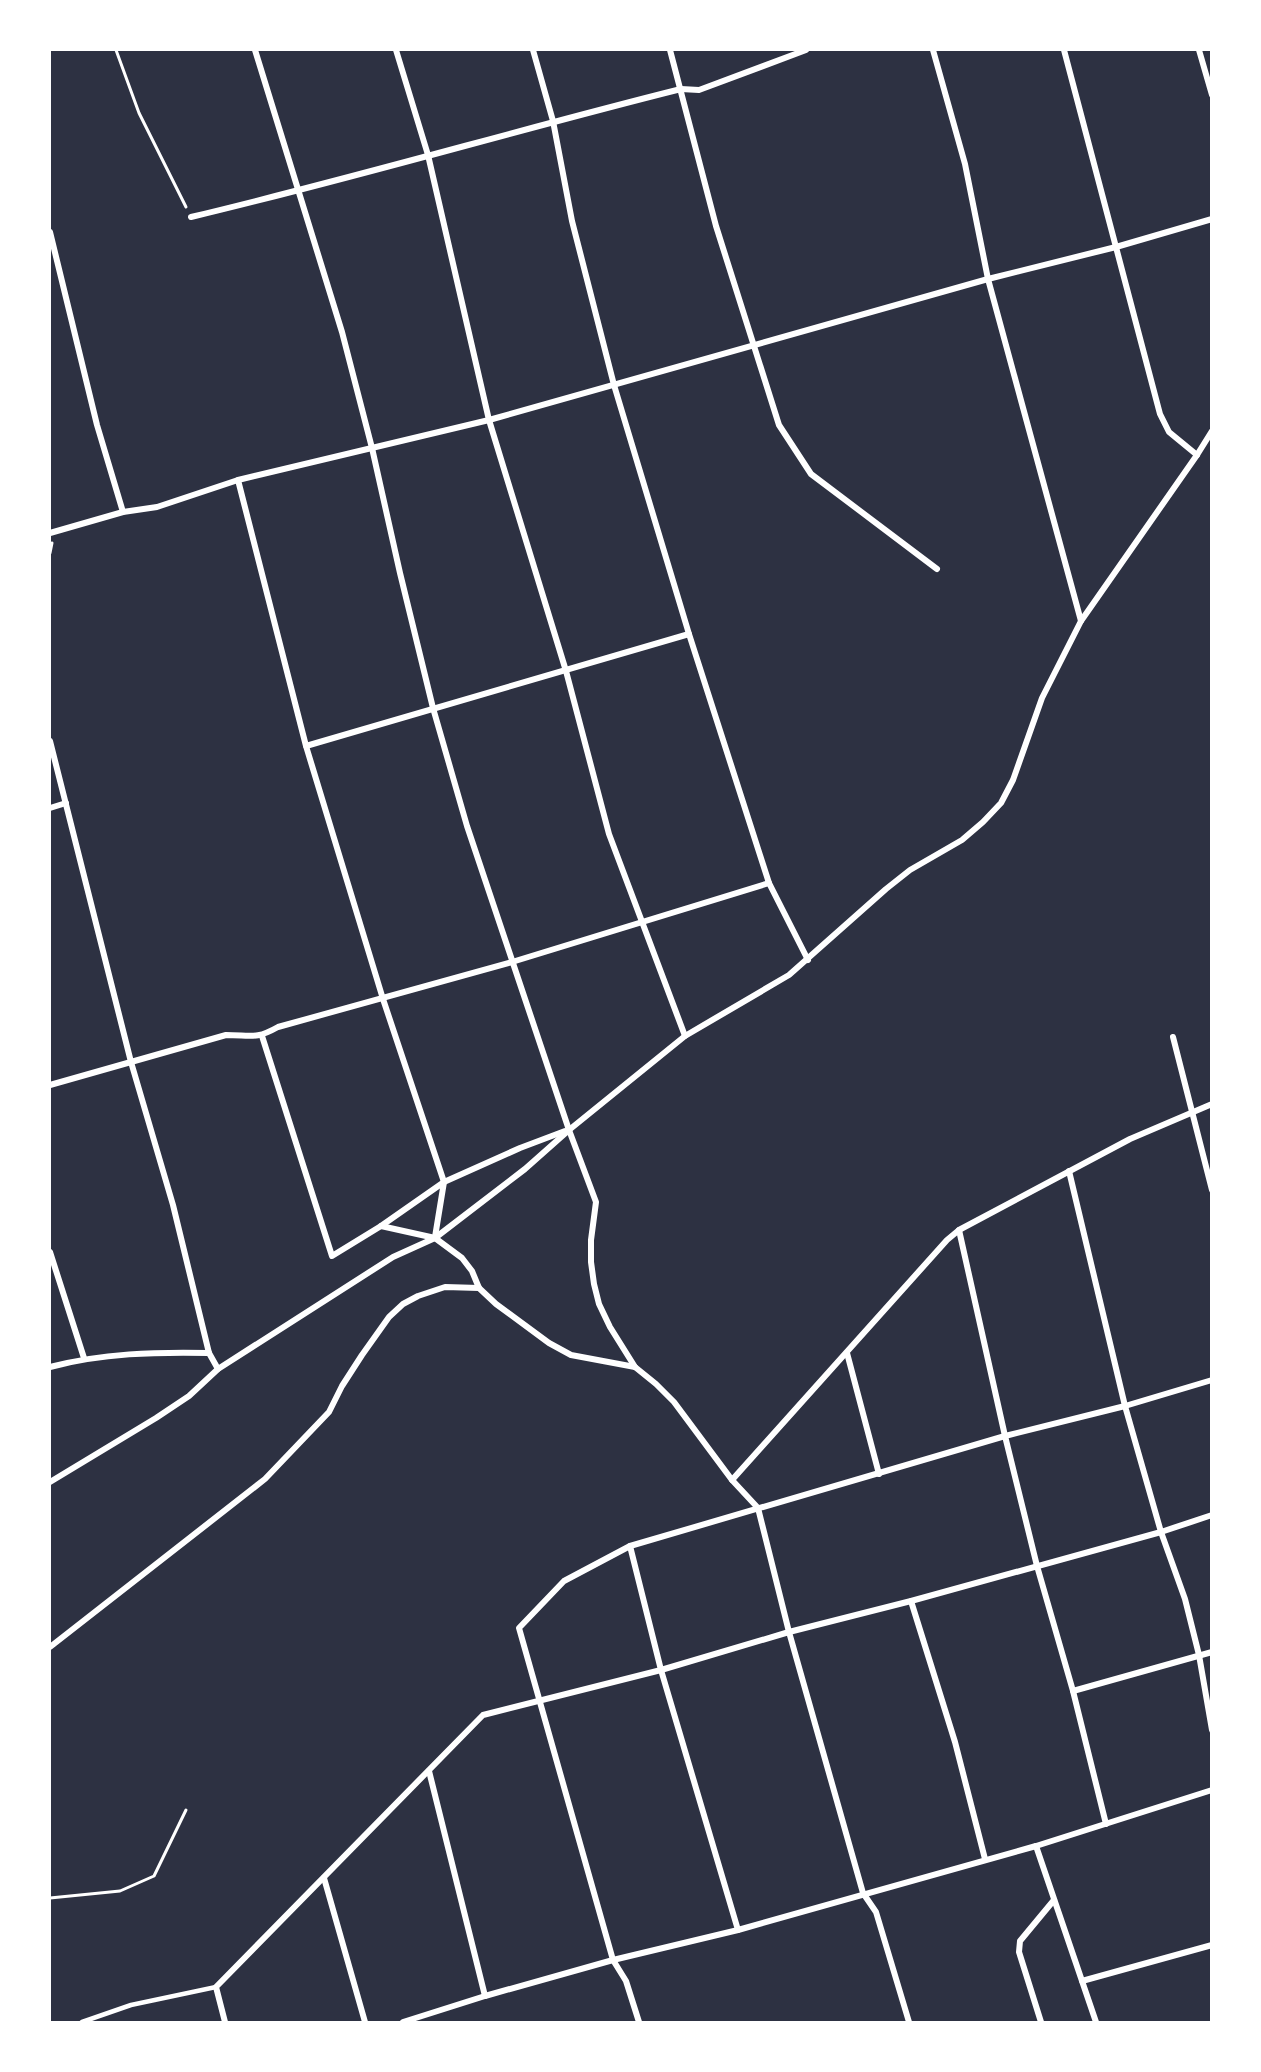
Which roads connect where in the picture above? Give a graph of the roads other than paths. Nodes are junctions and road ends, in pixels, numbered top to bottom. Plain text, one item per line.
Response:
1 (255, 50) edge
2 (396, 50) edge
3 (533, 50) edge
4 (670, 50) edge
5 (806, 50) edge
6 (933, 50) edge
7 (1064, 50) edge
8 (1199, 50) edge
9 (681, 89) junction
10 (1212, 95) edge
11 (553, 121) junction
12 (428, 155) junction
13 (298, 192) junction
14 (191, 217) road end
15 (1212, 219) edge
16 (50, 232) edge
17 (51, 244) edge
18 (1116, 247) junction
19 (988, 279) junction
20 (753, 345) junction
21 (614, 385) junction
22 (489, 420) junction
23 (1212, 431) edge
24 (372, 448) junction
25 (1197, 455) junction
26 (238, 480) junction
27 (123, 512) junction
28 (50, 533) edge
29 (937, 569) dead end
30 (1080, 621) junction
31 (689, 634) junction
32 (566, 672) junction
33 (433, 708) junction
34 (50, 741) edge
35 (306, 746) junction
36 (66, 803) junction
37 (50, 808) edge
38 (769, 883) junction
39 (643, 923) junction
40 (808, 960) junction
41 (512, 962) junction
42 (383, 999) junction
43 (262, 1036) junction
44 (685, 1036) junction
45 (1173, 1037) dead end
46 (130, 1062) junction
47 (50, 1085) edge
48 (1212, 1104) edge
49 (1193, 1112) junction
50 (569, 1130) junction
51 (1069, 1171) junction
52 (444, 1182) junction
53 (1212, 1190) edge
54 (381, 1226) junction
55 (959, 1230) junction
56 (435, 1238) junction
57 (50, 1252) edge
58 (479, 1288) junction
59 (209, 1353) junction
60 (847, 1353) junction
61 (84, 1358) junction
62 (50, 1367) edge
63 (634, 1367) junction
64 (218, 1369) junction
65 (1212, 1380) edge
66 (1125, 1406) junction
67 (1005, 1436) junction
68 (879, 1474) junction
69 (732, 1480) junction
70 (50, 1482) edge
71 (758, 1508) junction
72 (1212, 1515) edge
73 (1161, 1532) junction
74 (630, 1546) junction
75 (1037, 1566) junction
76 (910, 1601) junction
77 (789, 1632) junction
78 (50, 1647) edge
79 (1212, 1652) edge
80 (1199, 1655) junction
81 (661, 1670) junction
82 (1073, 1691) junction
83 (539, 1701) junction
84 (1212, 1730) edge
85 (429, 1771) junction
86 (1212, 1791) edge
87 (1106, 1824) junction
88 (1036, 1846) junction
89 (986, 1859) junction
90 (324, 1878) junction
91 (863, 1893) junction
92 (1054, 1900) junction
93 (738, 1930) junction
94 (1212, 1945) edge
95 (613, 1960) junction
96 (1082, 1981) junction
97 (216, 1987) junction
98 (485, 1996) junction
99 (82, 2022) edge
100 (225, 2022) edge
101 (365, 2022) edge
102 (403, 2022) edge
103 (639, 2022) edge
104 (909, 2022) edge
105 (1041, 2022) edge
106 (1096, 2022) edge

1 - 13 street
2 - 12 street
3 - 11 street
4 - 9 street
5 - 9 street
6 - 19 street
7 - 18 street
8 - 10 street
9 - 11 street
9 - 20 street
11 - 12 street
11 - 21 street
12 - 13 street
12 - 22 street
13 - 14 street
13 - 24 street
15 - 18 street
16 - 17 street
17 - 27 street
18 - 19 street
18 - 25 street
19 - 20 street
19 - 30 street
20 - 21 street
20 - 29 street
21 - 22 street
21 - 31 street
22 - 24 street
22 - 32 street
23 - 25 street
24 - 26 street
24 - 33 street
25 - 30 street
26 - 27 street
26 - 35 street
27 - 28 street
30 - 40 street
31 - 32 street
31 - 38 street
32 - 33 street
32 - 39 street
33 - 35 street
33 - 41 street
34 - 36 street
35 - 42 street
36 - 37 street
36 - 46 street
38 - 39 street
38 - 40 street
39 - 41 street
39 - 44 street
40 - 44 street
41 - 42 street
41 - 50 street
42 - 43 street
42 - 52 street
43 - 46 street
43 - 54 street
44 - 50 street
45 - 49 street
46 - 47 street
46 - 59 street
48 - 49 street
49 - 51 street
49 - 53 street
50 - 52 street
50 - 56 street
50 - 63 street
51 - 55 street
51 - 66 street
52 - 54 street
52 - 56 street
54 - 56 street
55 - 60 street
55 - 67 street
56 - 58 street
56 - 64 street
57 - 61 street
58 - 63 street
58 - 78 street
59 - 61 street
59 - 64 street
60 - 68 street
60 - 69 street
61 - 62 street
63 - 69 street
64 - 70 street
65 - 66 street
66 - 67 street
66 - 73 street
67 - 68 street
67 - 75 street
68 - 71 street
69 - 71 street
71 - 74 street
71 - 77 street
72 - 73 street
73 - 75 street
73 - 80 street
74 - 81 street
74 - 83 street
75 - 76 street
75 - 82 street
76 - 77 street
76 - 89 street
77 - 81 street
77 - 91 street
79 - 80 street
80 - 82 street
80 - 84 street
81 - 83 street
81 - 93 street
82 - 87 street
83 - 85 street
83 - 95 street
85 - 90 street
85 - 98 street
86 - 87 street
87 - 88 street
88 - 89 street
88 - 92 street
89 - 91 street
90 - 97 street
90 - 101 street
91 - 93 street
91 - 104 street
92 - 96 street
92 - 105 street
93 - 95 street
94 - 96 street
95 - 98 street
95 - 103 street
96 - 106 street
97 - 99 lane
97 - 100 street
98 - 102 street

